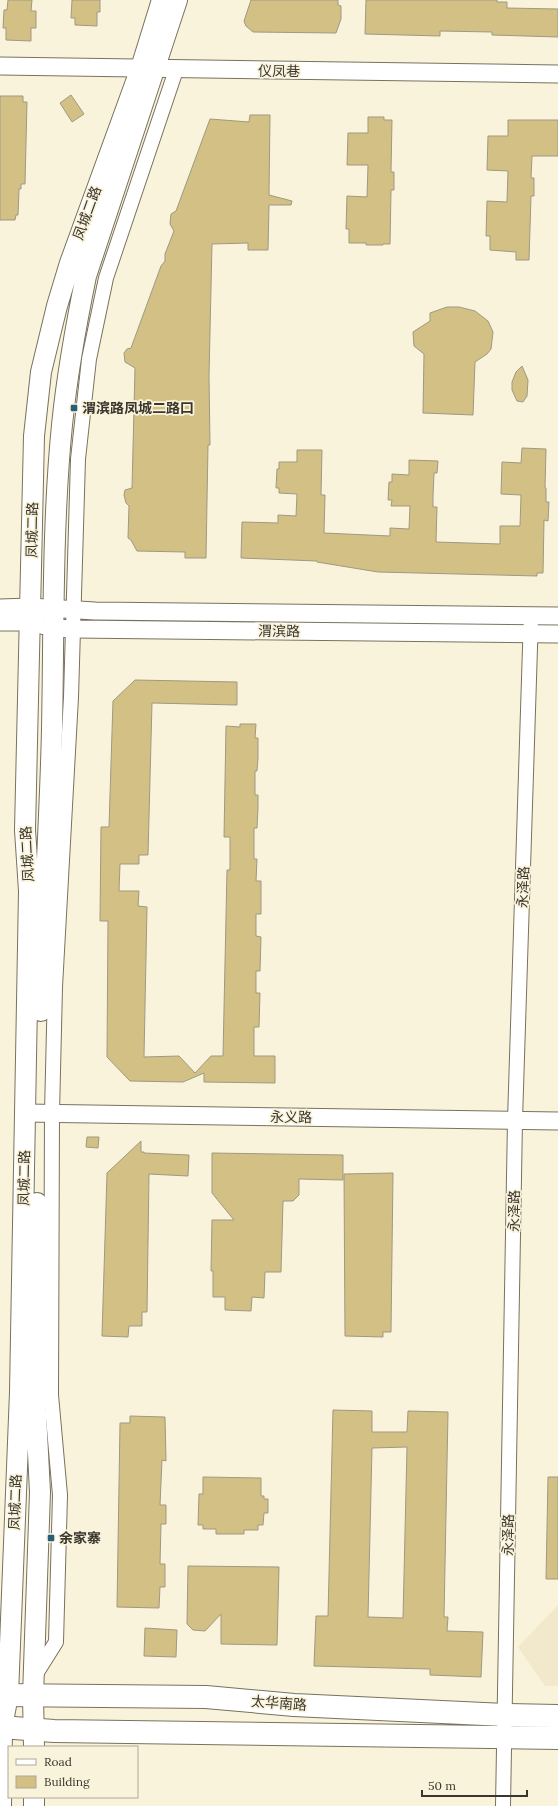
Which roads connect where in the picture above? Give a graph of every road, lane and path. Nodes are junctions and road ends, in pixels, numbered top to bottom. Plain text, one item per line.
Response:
1 (162, 0) edge
2 (177, 0) edge
3 (0, 66) edge
4 (147, 68) junction
5 (176, 70) junction
6 (558, 74) edge
7 (0, 608) edge
8 (73, 609) junction
9 (30, 615) junction
10 (531, 616) junction
11 (558, 616) edge
12 (53, 619) junction
13 (0, 622) edge
14 (73, 629) junction
15 (530, 634) junction
16 (558, 634) edge
17 (38, 1113) junction
18 (516, 1120) junction
19 (558, 1121) edge
20 (34, 1687) junction
21 (4, 1695) edge
22 (505, 1715) junction
23 (558, 1716) edge
24 (1, 1727) edge
25 (505, 1737) junction
26 (35, 1738) edge
27 (558, 1738) edge
28 (1, 1806) edge
29 (503, 1806) edge

1 - 4 main road, 凤城二路
2 - 4 main road, 凤城二路
3 - 4 street, 仪凤巷
4 - 5 street, 仪凤巷
4 - 9 main road, 凤城二路
4 - 12 main road, 凤城二路
5 - 6 street, 仪凤巷
5 - 8 street
7 - 9 street, 渭滨路
8 - 10 street, 渭滨路
8 - 12 street, 渭滨路
8 - 14 street
9 - 12 street, 渭滨路
9 - 13 street, 渭滨路
9 - 17 main road, 凤城二路
10 - 11 street, 渭滨路
10 - 15 street, 永泽路
12 - 14 street, 渭滨路
12 - 17 main road, 凤城二路
14 - 15 street, 渭滨路
14 - 17 street
15 - 16 street, 渭滨路
15 - 18 street, 永泽路
17 - 18 street, 永义路
17 - 20 main road, 凤城二路
17 - 21 main road, 凤城二路
18 - 19 street, 永义路
18 - 22 street, 永泽路
20 - 21 main road, 太华南路
20 - 22 main road, 太华南路
20 - 26 main road, 凤城二路
21 - 24 main road, 凤城二路
22 - 23 main road, 太华南路
22 - 25 street, 永泽路
24 - 26 main road
24 - 28 main road, 凤城二路
25 - 26 main road
25 - 27 main road
25 - 29 street, 永泽路

